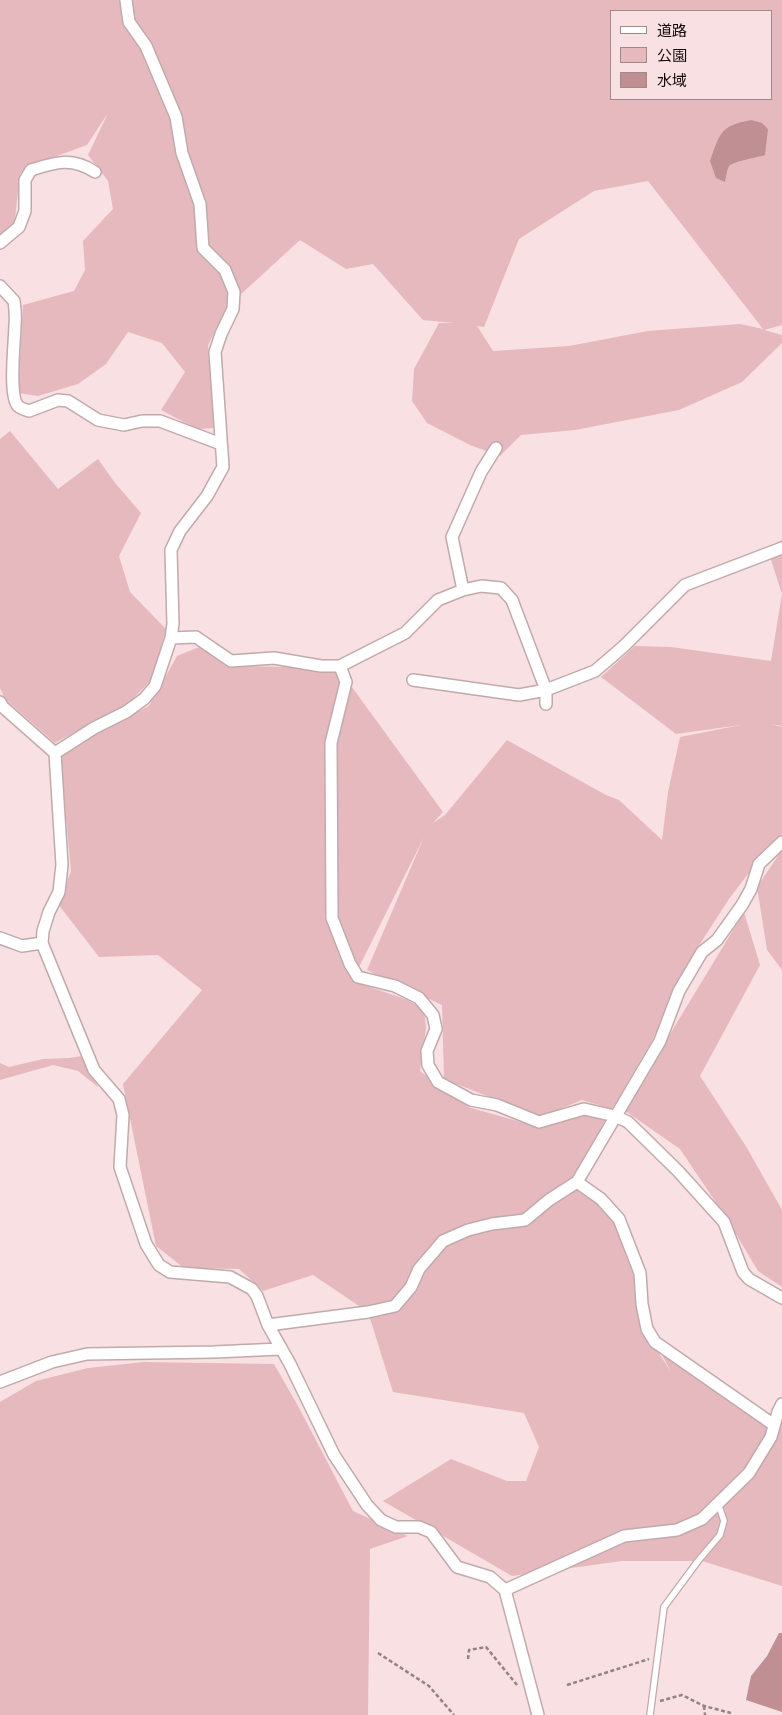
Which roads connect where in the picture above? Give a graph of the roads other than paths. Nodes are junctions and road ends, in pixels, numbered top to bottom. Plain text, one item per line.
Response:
1 (126, 0) edge
2 (95, 172) dead end
3 (0, 243) edge
4 (0, 286) edge
5 (221, 444) junction
6 (496, 448) dead end
7 (782, 548) edge
8 (463, 590) junction
9 (172, 638) junction
10 (340, 666) junction
11 (413, 680) dead end
12 (546, 690) junction
13 (0, 702) edge
14 (546, 704) dead end
15 (55, 753) junction
16 (782, 842) edge
17 (0, 938) edge
18 (42, 943) junction
19 (615, 1116) junction
20 (577, 1182) junction
21 (782, 1298) edge
22 (268, 1325) junction
23 (280, 1349) junction
24 (0, 1382) edge
25 (782, 1404) edge
26 (774, 1425) junction
27 (718, 1503) junction
28 (505, 1590) junction
29 (536, 1714) edge
30 (650, 1715) edge

1 - 5 street
2 - 3 street
4 - 5 street
5 - 9 street
6 - 8 street
7 - 12 street
8 - 10 street
8 - 12 street
9 - 10 street
9 - 15 street
10 - 19 street
11 - 12 street
12 - 14 street
13 - 15 street
15 - 18 street
16 - 19 street
17 - 18 street
18 - 22 street
19 - 20 street
19 - 21 street
20 - 22 street
20 - 26 street
22 - 23 street
23 - 24 street
23 - 28 street
25 - 26 street
26 - 27 street
27 - 28 street
27 - 30 lane
28 - 29 street

